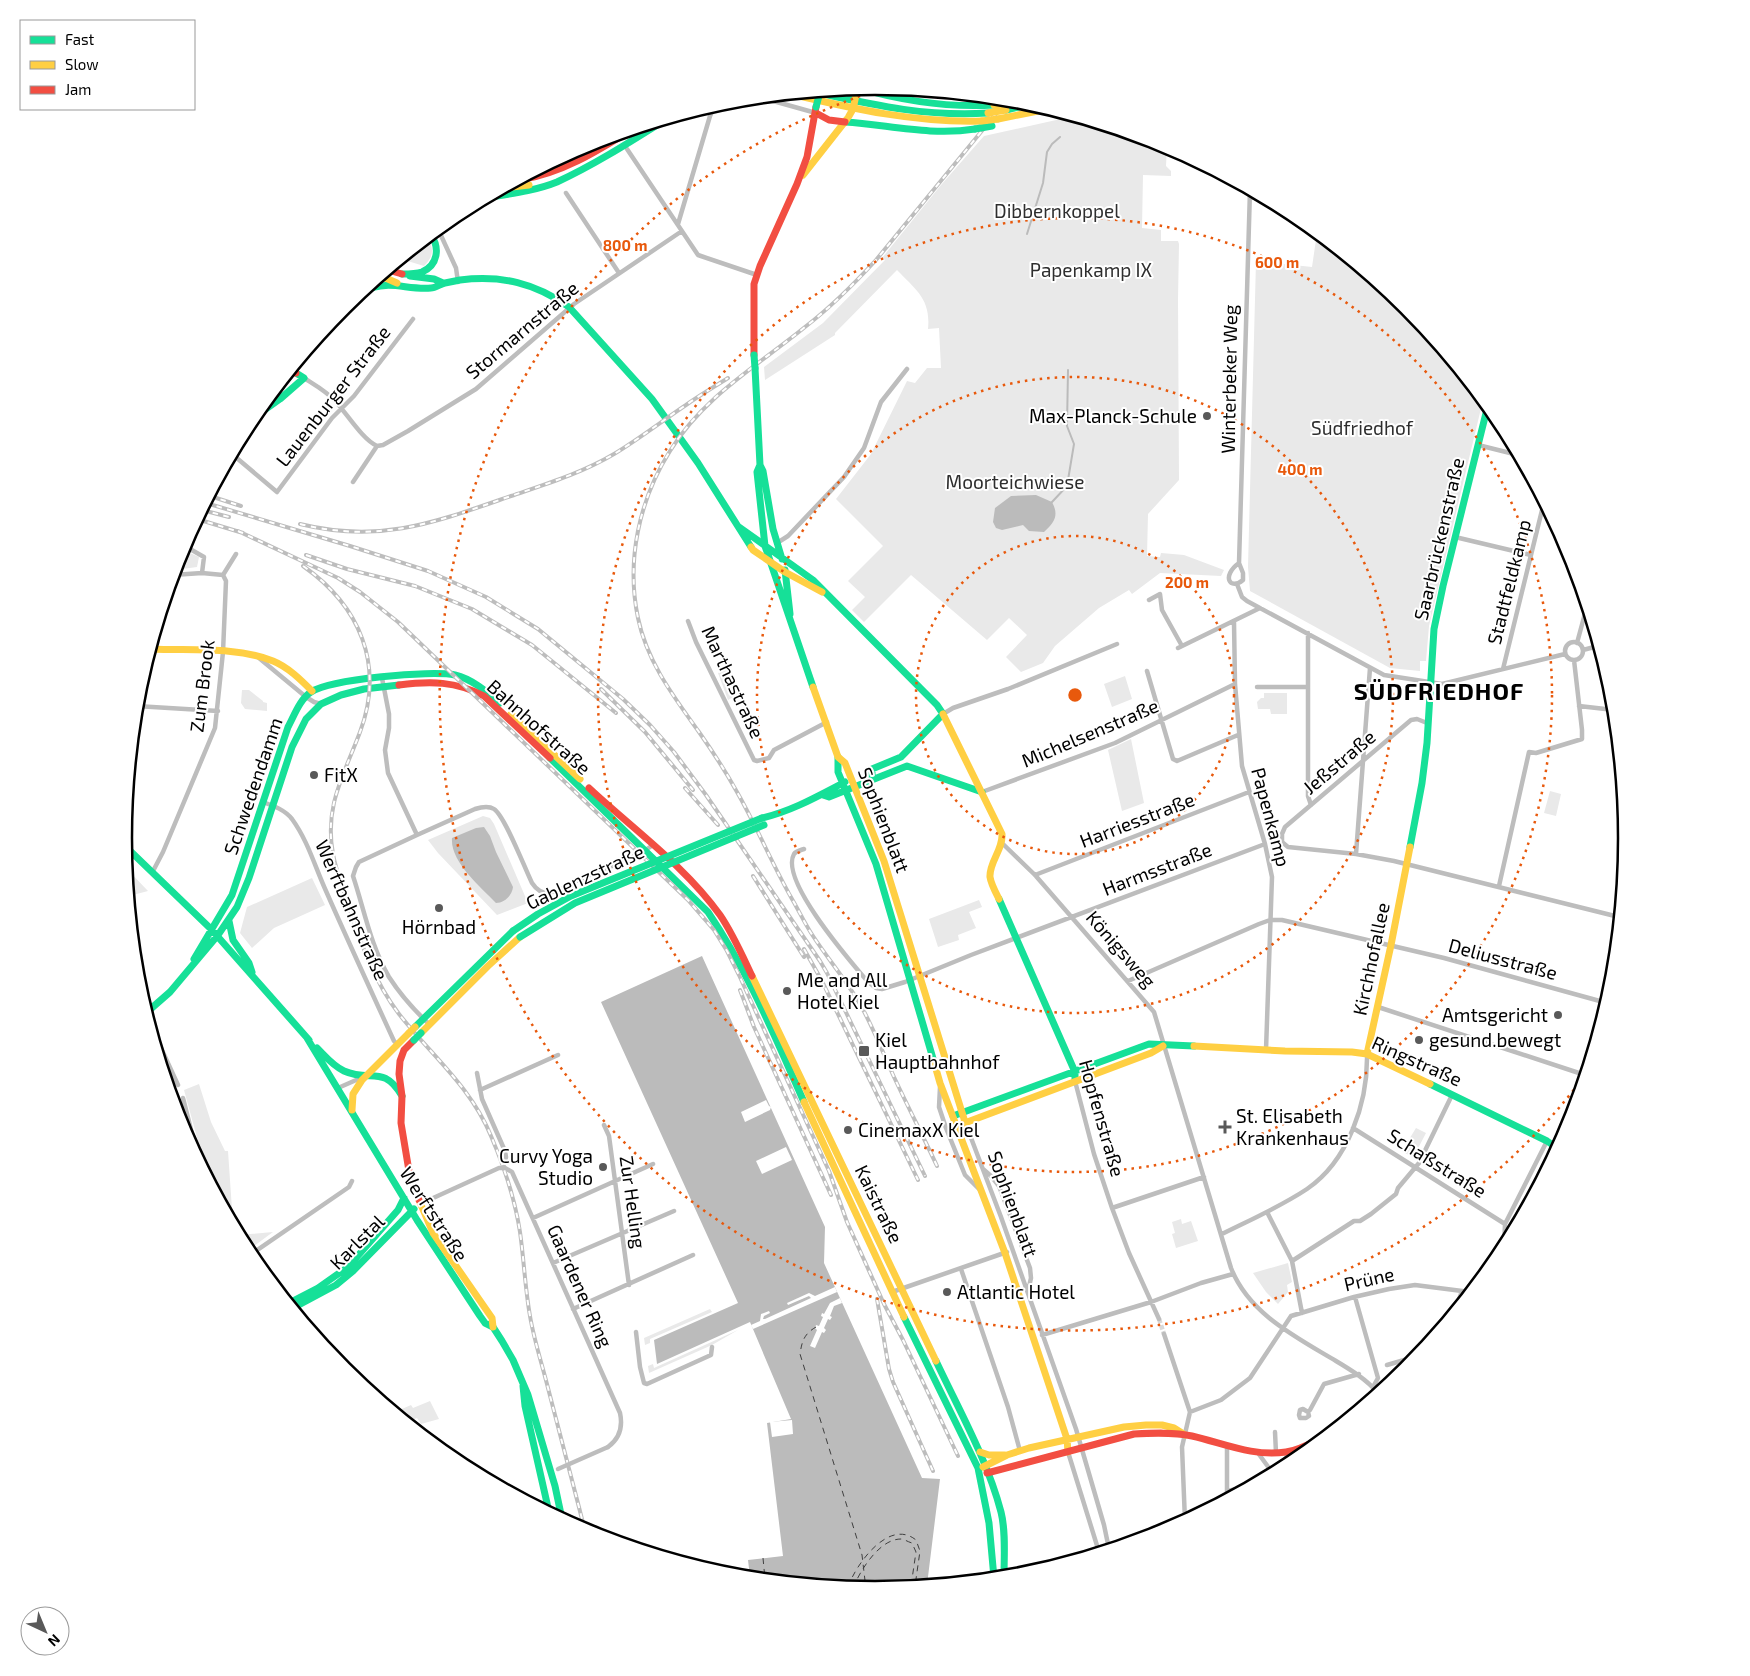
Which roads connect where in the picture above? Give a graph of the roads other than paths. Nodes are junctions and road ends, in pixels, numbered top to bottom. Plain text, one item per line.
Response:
1 (877, 95) edge
2 (856, 96) edge
3 (836, 97) edge
4 (811, 98) edge
5 (819, 98) edge
6 (888, 98) joint
7 (776, 101) edge
8 (1008, 107) joint
9 (816, 110) junction
10 (1030, 112) joint
11 (711, 113) edge
12 (847, 119) junction
13 (646, 131) edge
14 (603, 147) edge
15 (628, 149) dead end
16 (572, 174) junction
17 (538, 176) edge
18 (798, 184) junction
19 (519, 187) edge
20 (566, 193) dead end
21 (502, 195) edge
22 (1250, 197) edge
23 (678, 224) junction
24 (682, 232) junction
25 (441, 236) edge
26 (434, 241) edge
27 (764, 258) junction
28 (396, 270) edge
29 (394, 272) edge
30 (619, 273) junction
31 (402, 274) junction
32 (757, 275) junction
33 (386, 278) edge
34 (458, 282) junction
35 (398, 283) junction
36 (443, 283) junction
37 (380, 284) edge
38 (754, 290) junction
39 (569, 307) junction
40 (413, 318) dead end
41 (908, 369) dead end
42 (296, 373) edge
43 (304, 378) junction
44 (272, 405) edge
45 (341, 408) junction
46 (1486, 415) edge
47 (1478, 445) junction
48 (377, 446) junction
49 (1510, 453) edge
50 (237, 458) edge
51 (760, 465) junction
52 (353, 482) dead end
53 (1542, 511) edge
54 (739, 527) junction
55 (1455, 537) junction
56 (777, 543) junction
57 (765, 546) junction
58 (191, 550) edge
59 (236, 554) dead end
60 (1531, 555) junction
61 (782, 559) junction
62 (769, 561) junction
63 (1240, 563) junction
64 (785, 572) junction
65 (202, 573) junction
66 (181, 574) edge
67 (223, 575) junction
68 (1237, 584) junction
69 (826, 595) junction
70 (1149, 600) dead end
71 (1260, 608) junction
72 (1584, 615) edge
73 (688, 621) dead end
74 (791, 622) junction
75 (1234, 622) junction
76 (1308, 633) junction
77 (1577, 643) junction
78 (1117, 644) dead end
79 (1593, 647) edge
80 (156, 649) edge
81 (1582, 650) junction
82 (223, 652) junction
83 (1565, 654) junction
84 (1574, 660) junction
85 (1370, 668) junction
86 (1503, 669) junction
87 (1147, 672) dead end
88 (382, 678) junction
89 (1430, 682) junction
90 (1235, 684) junction
91 (384, 687) junction
92 (1257, 687) dead end
93 (1308, 687) junction
94 (309, 694) junction
95 (317, 703) junction
96 (144, 706) edge
97 (1579, 706) junction
98 (1607, 709) edge
99 (218, 711) junction
100 (943, 714) junction
101 (1161, 720) junction
102 (827, 722) junction
103 (1428, 723) junction
104 (1238, 735) junction
105 (838, 757) junction
106 (1363, 760) junction
107 (852, 779) junction
108 (872, 780) junction
109 (843, 783) junction
110 (855, 788) junction
111 (846, 791) junction
112 (982, 792) junction
113 (1249, 792) junction
114 (823, 795) junction
115 (263, 802) junction
116 (1311, 805) junction
117 (274, 806) junction
118 (763, 822) junction
119 (417, 835) junction
120 (1003, 844) junction
121 (1264, 844) junction
122 (653, 846) junction
123 (804, 849) dead end
124 (646, 851) junction
125 (133, 854) edge
126 (1356, 854) junction
127 (1408, 864) junction
128 (152, 873) junction
129 (1035, 875) junction
130 (1498, 886) junction
131 (244, 892) junction
132 (232, 895) junction
133 (708, 912) joint
134 (1614, 916) edge
135 (1071, 917) junction
136 (1270, 920) junction
137 (229, 921) junction
138 (211, 929) junction
139 (218, 934) junction
140 (1015, 939) junction
141 (233, 940) junction
142 (1392, 945) junction
143 (189, 968) junction
144 (252, 974) junction
145 (921, 975) junction
146 (911, 980) junction
147 (1128, 981) junction
148 (1600, 1001) edge
149 (1378, 1007) junction
150 (152, 1008) edge
151 (426, 1021) junction
152 (411, 1036) junction
153 (307, 1038) junction
154 (397, 1044) junction
155 (1165, 1045) junction
156 (1266, 1050) junction
157 (1367, 1054) junction
158 (558, 1055) dead end
159 (165, 1056) edge
160 (1075, 1072) junction
161 (477, 1073) dead end
162 (1580, 1073) edge
163 (366, 1075) junction
164 (1076, 1081) junction
165 (940, 1084) junction
166 (178, 1085) dead end
167 (338, 1088) junction
168 (480, 1090) junction
169 (1452, 1095) junction
170 (402, 1096) junction
171 (182, 1098) dead end
172 (352, 1113) junction
173 (962, 1113) junction
174 (186, 1115) edge
175 (953, 1116) junction
176 (965, 1122) junction
177 (604, 1125) dead end
178 (956, 1125) junction
179 (1353, 1128) junction
180 (1547, 1142) junction
181 (1551, 1144) edge
182 (653, 1164) dead end
183 (1415, 1166) junction
184 (503, 1167) junction
185 (982, 1168) junction
186 (1204, 1177) junction
187 (352, 1181) dead end
188 (615, 1182) junction
189 (982, 1191) junction
190 (404, 1198) junction
191 (420, 1204) junction
192 (1112, 1208) junction
193 (410, 1209) junction
194 (398, 1210) junction
195 (674, 1211) dead end
196 (1267, 1212) junction
197 (533, 1218) junction
198 (1505, 1224) junction
199 (1505, 1232) edge
200 (623, 1233) junction
201 (1222, 1234) junction
202 (257, 1250) edge
203 (1009, 1252) junction
204 (693, 1255) dead end
205 (1292, 1261) junction
206 (553, 1263) junction
207 (961, 1269) junction
208 (1233, 1274) junction
209 (629, 1285) junction
210 (901, 1288) junction
211 (1462, 1291) joint
212 (892, 1292) junction
213 (1028, 1292) junction
214 (1461, 1294) edge
215 (1355, 1297) junction
216 (294, 1300) edge
217 (1151, 1302) junction
218 (298, 1305) edge
219 (573, 1309) junction
220 (1302, 1313) junction
221 (1159, 1319) tunnel mouth
222 (493, 1327) junction
223 (1282, 1329) junction
224 (636, 1332) dead end
225 (1164, 1334) tunnel mouth
226 (1042, 1335) junction
227 (712, 1347) dead end
228 (1403, 1360) edge
229 (1387, 1365) dead end
230 (1359, 1374) junction
231 (523, 1383) junction
232 (1373, 1387) joint
233 (1190, 1412) junction
234 (1308, 1412) dead end
235 (1274, 1432) dead end
236 (1185, 1435) junction
237 (1078, 1437) junction
238 (1067, 1439) junction
239 (1227, 1446) junction
240 (1300, 1447) edge
241 (1075, 1450) junction
242 (1020, 1451) junction
243 (980, 1452) junction
244 (1289, 1452) junction
245 (1258, 1453) junction
246 (1276, 1453) junction
247 (1006, 1456) junction
248 (1287, 1457) edge
249 (978, 1468) junction
250 (1269, 1468) edge
251 (988, 1469) junction
252 (554, 1471) junction
253 (1227, 1491) edge
254 (547, 1505) edge
255 (560, 1510) edge
256 (1184, 1513) edge
257 (1108, 1544) edge
258 (1097, 1547) edge
259 (1004, 1570) edge
260 (994, 1571) edge

1 - 6 main road
2 - 12 main road, bridge
3 - 8 main road, bridge
4 - 10 main road, bridge
5 - 9 main road, bridge
6 - 8 main road, bridge
7 - 9 street
9 - 12 main road
9 - 18 main road
10 - 12 main road, bridge
11 - 23 street
12 - 18 main road
13 - 16 main road
14 - 17 main road
15 - 23 street
16 - 19 main road
16 - 21 main road
18 - 27 main road
20 - 30 street
22 - 63 street, Winterbeker Weg
23 - 24 street
24 - 30 street, Stormarnstraße
24 - 32 street
25 - 34 street
26 - 31 main road
27 - 32 main road
27 - 38 main road
28 - 31 main road
29 - 31 main road
30 - 39 street, Stormarnstraße
31 - 36 main road
32 - 38 main road
33 - 35 main road
34 - 36 main road, Königsweg
34 - 39 main road, Königsweg
35 - 36 main road
35 - 37 main road
38 - 51 main road, bridge
39 - 48 street, Stormarnstraße
39 - 54 main road, Königsweg
40 - 45 street, Lauenburger Straße
41 - 56 street
42 - 43 main road
43 - 44 main road
43 - 45 street
45 - 48 street
45 - 50 street, Lauenburger Straße
46 - 47 main road, Saarbrückenstraße
47 - 49 street
47 - 55 main road, Saarbrückenstraße
48 - 52 street
51 - 56 main road, Sophienblatt
51 - 57 main road, Sophienblatt
53 - 60 street, Stadtfeldkamp
54 - 57 main road, Königsweg
54 - 62 main road, Königsweg
55 - 60 street
55 - 89 main road, Saarbrückenstraße
56 - 61 main road, Sophienblatt
57 - 61 main road, Königsweg
57 - 62 main road, Sophienblatt
58 - 65 street
59 - 67 street
60 - 86 street, Stadtfeldkamp
61 - 64 main road, Sophienblatt
61 - 69 main road, Königsweg
62 - 64 main road, Königsweg
62 - 74 main road, Sophienblatt
63 - 68 street, Winterbeker Weg
63 - 68 street, Winterbeker Weg
64 - 69 main road, Königsweg
64 - 74 main road, Sophienblatt
65 - 66 street
65 - 67 street
67 - 82 street, Zum Brook
68 - 71 street, Winterbeker Weg
69 - 100 main road, Königsweg
70 - 75 street
71 - 75 street
71 - 76 street, Winterbeker Weg
72 - 77 street
73 - 102 street, Marthastraße
74 - 102 main road, Sophienblatt
75 - 90 street, Papenkamp
76 - 85 street, Winterbeker Weg
76 - 93 street
77 - 81 street
77 - 83 street
78 - 100 street
79 - 81 street
80 - 82 main road
81 - 84 street
82 - 94 main road
82 - 99 street, Zum Brook
83 - 84 street
83 - 86 street, Winterbeker Weg
84 - 97 street
85 - 89 street, Winterbeker Weg
85 - 106 street
86 - 89 street, Winterbeker Weg
87 - 101 street
88 - 91 street
88 - 94 main road, Bahnhofstraße
88 - 122 main road, Bahnhofstraße
89 - 103 main road, Kirchhofallee
90 - 101 street, Michelsenstraße
90 - 104 street, Papenkamp
91 - 95 main road, Bahnhofstraße
91 - 119 street
91 - 124 main road, Bahnhofstraße
92 - 93 street
93 - 116 street
94 - 95 main road
94 - 115 main road, Schwedendamm
95 - 117 main road, Schwedendamm
96 - 99 street
97 - 98 street
97 - 130 street
99 - 128 street, Zum Brook
100 - 108 main road
100 - 112 main road, Königsweg
101 - 104 street
101 - 112 street, Michelsenstraße
102 - 105 main road, Sophienblatt
103 - 106 street, Jeßstraße
103 - 127 main road, Kirchhofallee
104 - 113 street, Papenkamp
105 - 107 main road, Sophienblatt
105 - 109 main road, Sophienblatt
106 - 116 street, Jeßstraße
106 - 126 street
107 - 109 main road, Gablenzstraße
107 - 110 main road, Sophienblatt
108 - 110 main road, Gablenzstraße
108 - 112 main road, Gablenzstraße
109 - 111 main road, Sophienblatt
109 - 114 main road, Gablenzstraße
110 - 111 main road, Gablenzstraße
110 - 145 main road, Sophienblatt
111 - 114 main road, Gablenzstraße
111 - 146 main road, Sophienblatt
112 - 120 main road, Königsweg
113 - 121 street, Papenkamp
113 - 129 street, Harriesstraße
114 - 118 main road, Gablenzstraße
115 - 117 street, Werftbahnstraße
115 - 132 main road, Schwedendamm
116 - 126 street, Jeßstraße
117 - 131 main road, Schwedendamm
117 - 154 street, Werftbahnstraße
118 - 151 main road, Gablenzstraße, bridge
118 - 151 main road, Gablenzstraße, bridge
119 - 124 street
119 - 151 street
120 - 129 street, Königsweg
120 - 140 main road, Hopfenstraße
121 - 135 street, Harmsstraße
121 - 136 street, Papenkamp
122 - 124 street
122 - 210 main road, Kaistraße
123 - 146 street, Harmsstraße
124 - 133 main road, Bahnhofstraße
125 - 128 main road
126 - 127 street
127 - 130 street
127 - 142 main road, Kirchhofallee
128 - 138 main road
129 - 135 street, Königsweg
130 - 134 street
131 - 132 street
131 - 137 main road, Schwedendamm
132 - 138 main road, Schwedendamm
133 - 212 main road, Kaistraße
135 - 140 street, Harmsstraße
135 - 147 street, Königsweg
136 - 142 street, Deliusstraße
136 - 147 street
136 - 156 street, Papenkamp
137 - 139 main road, Schwedendamm
137 - 141 main road, Werftstraße
138 - 139 main road
138 - 143 main road, Schwedendamm
139 - 141 main road, Werftstraße
139 - 143 main road, Schwedendamm
139 - 144 main road, Werftstraße
140 - 145 street, Harmsstraße
140 - 160 main road, Hopfenstraße
141 - 144 main road, Werftstraße
142 - 148 street, Deliusstraße
142 - 149 main road, Kirchhofallee
143 - 150 main road
144 - 153 main road, Werftstraße
145 - 146 street, Harmsstraße
145 - 173 main road, Sophienblatt
146 - 165 main road, Sophienblatt
147 - 155 street, Königsweg
149 - 157 main road, Kirchhofallee
149 - 162 street
151 - 152 main road, Gablenzstraße, bridge
152 - 154 main road, Gablenzstraße
152 - 170 main road, Werftstraße
153 - 163 main road, Werftstraße
153 - 167 main road, Werftstraße
154 - 163 main road, Gablenzstraße
155 - 156 main road, Ringstraße
155 - 160 main road, Ringstraße
155 - 164 main road, Ringstraße
155 - 186 street, Königsweg
156 - 157 main road, Ringstraße
157 - 169 main road, Ringstraße
157 - 179 street, Kirchhofallee
158 - 168 street
159 - 166 street
160 - 164 main road, Hopfenstraße
160 - 173 main road, Ringstraße
161 - 168 street
163 - 167 street
163 - 170 main road, Werftstraße
163 - 172 main road
164 - 176 main road, Ringstraße
164 - 192 street, Hopfenstraße
165 - 175 main road, Sophienblatt
165 - 189 street
167 - 172 main road, Werftstraße
168 - 184 street
169 - 180 main road, Ringstraße
169 - 183 street
170 - 191 main road, Werftstraße
171 - 174 street
172 - 190 main road, Werftstraße
173 - 175 main road, Ringstraße
173 - 176 main road, Sophienblatt
175 - 178 main road, Sophienblatt
176 - 178 main road, Ringstraße
176 - 185 street, Sophienblatt
177 - 188 street, Zur Helling
178 - 189 main road, Sophienblatt
179 - 183 street, Schaßstraße
179 - 196 street, Kirchhofallee
180 - 181 main road, Ringstraße
180 - 198 street
182 - 188 street
183 - 198 street, Schaßstraße
183 - 205 street
184 - 191 street
184 - 197 street, Gaardener Ring
185 - 203 street, Sophienblatt
185 - 213 street, Sophienblatt
186 - 192 street
186 - 201 street, Königsweg
187 - 202 street
188 - 197 street
188 - 200 street, Zur Helling
189 - 203 main road, Sophienblatt
190 - 193 main road, Werftstraße
190 - 194 main road, Karlstal
191 - 193 main road, Karlstal
191 - 222 main road, Werftstraße
192 - 217 street, Hopfenstraße
193 - 194 main road, Karlstal
193 - 218 main road, Karlstal
193 - 222 main road, Werftstraße
194 - 216 main road, Karlstal
195 - 200 street
196 - 201 street, Kirchhofallee
196 - 205 street
197 - 206 street, Gaardener Ring
198 - 199 street
200 - 206 street
200 - 209 street, Zur Helling
201 - 208 street, Königsweg
203 - 207 street
203 - 213 street, Sophienblatt
203 - 238 main road, Sophienblatt
204 - 209 street
205 - 220 street
206 - 219 street, Gaardener Ring
207 - 210 street
207 - 242 street
208 - 217 street
208 - 223 street, Königsweg
209 - 219 street
210 - 212 street
210 - 243 main road, Kaistraße
211 - 214 street
211 - 215 street, Prüne
212 - 249 main road, Kaistraße
213 - 226 street, Sophienblatt
215 - 220 street, Prüne
215 - 232 street
217 - 221 street, Hopfenstraße
217 - 226 street
219 - 252 street, Gaardener Ring, bridge
220 - 223 street, Prüne
222 - 231 main road, Werftstraße
223 - 230 street, Königsweg
223 - 233 street, Prüne
224 - 227 street
225 - 233 street
226 - 237 street, Sophienblatt
228 - 229 street
230 - 232 street, Königsweg
230 - 234 street
231 - 252 main road, Werftstraße
231 - 254 main road, Werftstraße
233 - 236 street
235 - 246 street
236 - 237 main road
236 - 239 main road
236 - 241 main road
236 - 256 street
237 - 238 main road
237 - 241 street, Sophienblatt
238 - 241 main road, Sophienblatt
238 - 242 main road
239 - 245 main road
239 - 253 street
240 - 244 main road
241 - 251 main road
241 - 257 street
241 - 258 street
242 - 247 main road
243 - 247 main road
243 - 251 main road, Kaistraße
244 - 246 main road
244 - 248 street
245 - 246 main road
245 - 250 street
247 - 251 main road
249 - 251 main road
249 - 260 main road, Kaistraße
251 - 259 main road, Kaistraße
252 - 255 main road, Werftstraße

